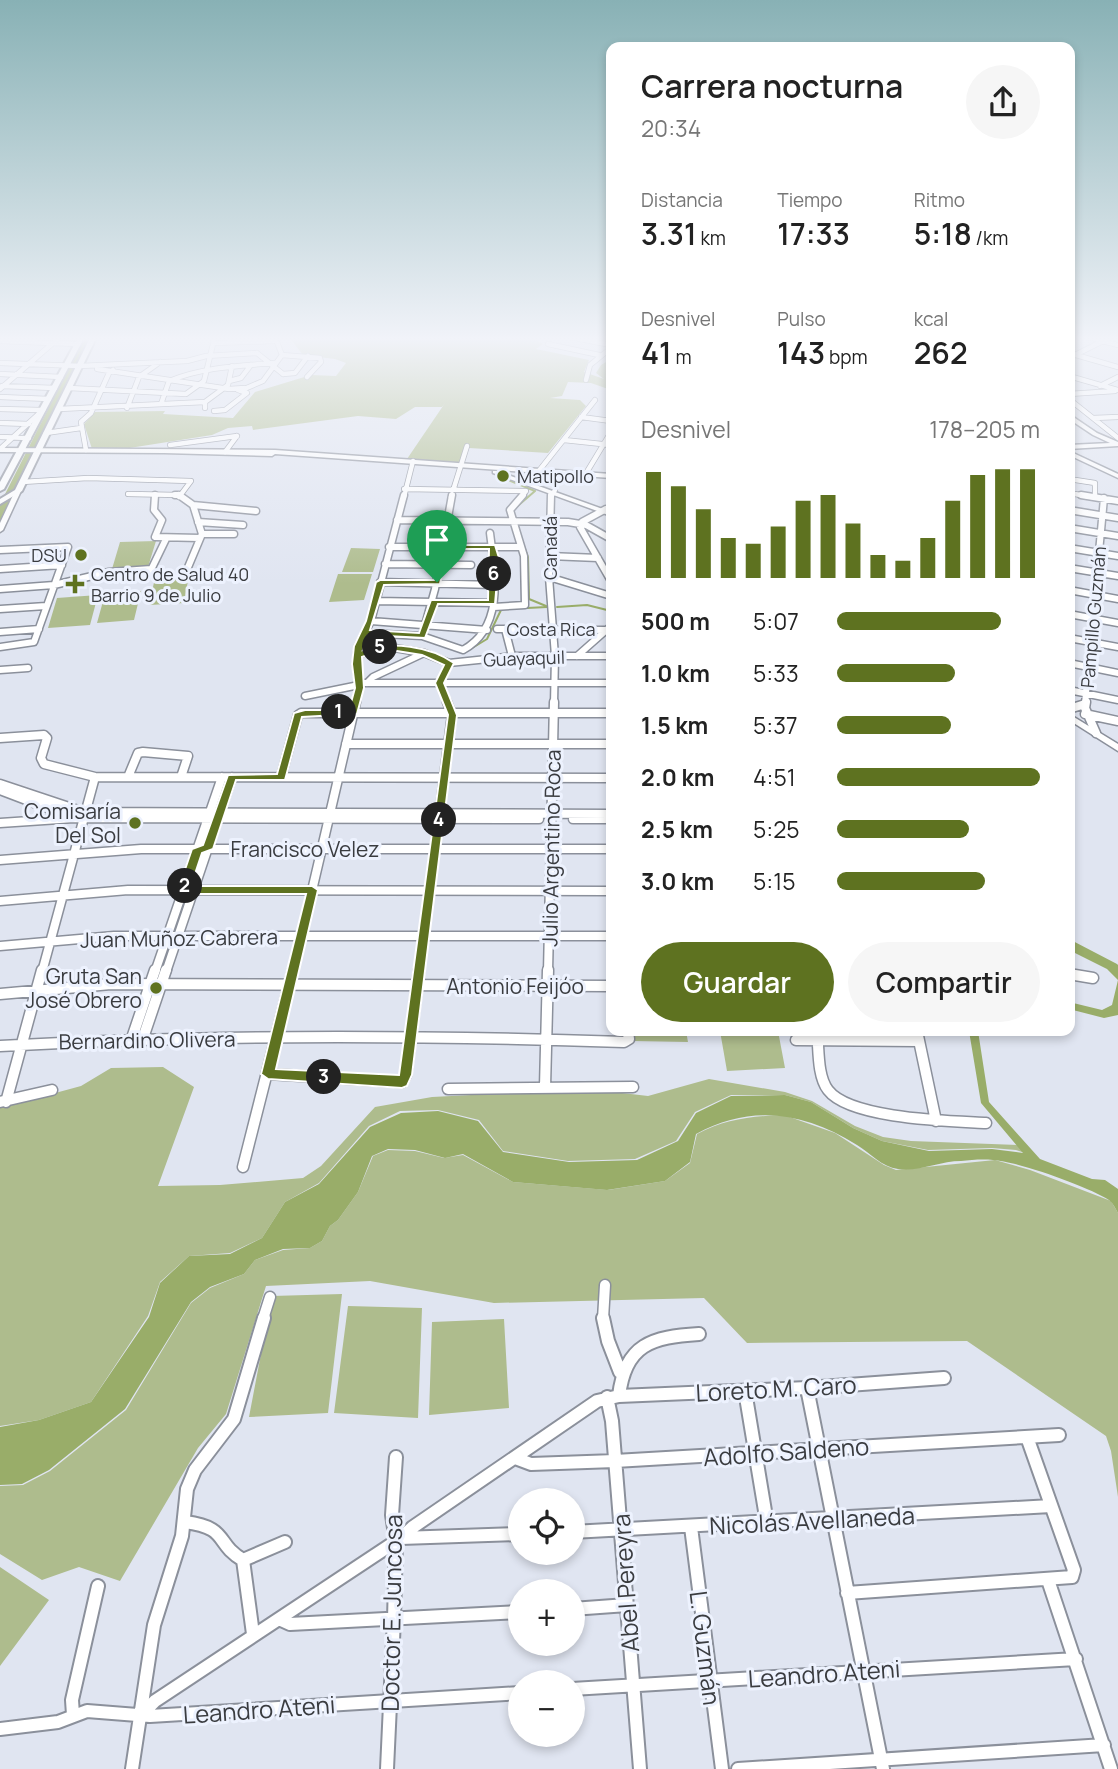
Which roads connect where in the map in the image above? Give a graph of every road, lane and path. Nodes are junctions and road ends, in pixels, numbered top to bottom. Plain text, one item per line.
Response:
1 (1093, 418) edge
2 (33, 419) edge
3 (39, 419) edge
4 (54, 419) edge
5 (84, 419) edge
6 (580, 419) edge
7 (1075, 420) edge
8 (0, 422) edge
9 (27, 424) junction
10 (37, 424) junction
11 (1075, 426) edge
12 (81, 428) junction
13 (46, 433) junction
14 (0, 437) edge
15 (12, 437) junction
16 (29, 438) junction
17 (1118, 438) edge
18 (564, 440) junction
19 (606, 440) edge
20 (170, 444) dead end
21 (603, 444) junction
22 (606, 444) edge
23 (1118, 444) edge
24 (1094, 445) junction
25 (467, 446) dead end
26 (1075, 447) edge
27 (0, 449) edge
28 (178, 449) junction
29 (23, 450) junction
30 (38, 450) junction
31 (86, 450) junction
32 (225, 451) junction
33 (1075, 457) edge
34 (413, 461) junction
35 (459, 465) junction
36 (470, 466) junction
37 (493, 468) junction
38 (1118, 470) edge
39 (538, 471) junction
40 (1110, 472) junction
41 (585, 475) junction
42 (606, 476) edge
43 (1118, 476) edge
44 (1075, 480) edge
45 (22, 482) junction
46 (2, 486) edge
47 (404, 489) junction
48 (454, 490) junction
49 (554, 491) junction
50 (16, 493) junction
51 (128, 494) dead end
52 (1075, 494) edge
53 (155, 495) junction
54 (179, 495) junction
55 (1095, 497) junction
56 (1104, 498) junction
57 (1118, 501) edge
58 (0, 502) edge
59 (193, 505) junction
60 (606, 510) edge
61 (256, 511) dead end
62 (1075, 511) edge
63 (606, 512) edge
64 (1102, 515) junction
65 (1118, 518) edge
66 (397, 520) junction
67 (549, 520) junction
68 (448, 521) junction
69 (511, 521) junction
70 (198, 522) junction
71 (581, 524) junction
72 (243, 525) dead end
73 (1075, 529) edge
74 (0, 530) edge
75 (490, 533) dead end
76 (234, 534) dead end
77 (1101, 534) junction
78 (201, 536) junction
79 (606, 536) edge
80 (1118, 536) edge
81 (166, 539) junction
82 (389, 547) junction
83 (444, 547) junction
84 (492, 547) junction
85 (521, 547) junction
86 (1075, 549) edge
87 (0, 550) edge
88 (1099, 553) junction
89 (549, 556) junction
90 (1118, 556) edge
91 (598, 558) junction
92 (384, 564) junction
93 (441, 564) junction
94 (62, 565) junction
95 (471, 565) dead end
96 (0, 569) edge
97 (1075, 569) edge
98 (186, 572) dead end
99 (606, 572) edge
100 (1098, 573) junction
101 (1118, 576) edge
102 (549, 577) junction
103 (380, 582) junction
104 (437, 582) junction
105 (54, 585) junction
106 (494, 585) junction
107 (0, 589) edge
108 (1075, 591) edge
109 (606, 594) edge
110 (1095, 595) junction
111 (1118, 599) edge
112 (376, 601) junction
113 (434, 601) junction
114 (493, 605) junction
115 (46, 606) junction
116 (552, 608) joint
117 (0, 609) edge
118 (1075, 615) edge
119 (1093, 618) junction
120 (370, 621) junction
121 (1118, 623) edge
122 (428, 624) junction
123 (606, 628) edge
124 (38, 629) junction
125 (496, 629) dead end
126 (505, 629) junction
127 (487, 630) junction
128 (554, 630) junction
129 (606, 630) edge
130 (0, 632) edge
131 (365, 633) junction
132 (422, 636) junction
133 (1075, 639) edge
134 (1091, 642) junction
135 (0, 647) edge
136 (1118, 647) edge
137 (424, 653) junction
138 (357, 655) junction
139 (512, 656) junction
140 (555, 656) junction
141 (577, 656) junction
142 (606, 656) edge
143 (449, 663) junction
144 (1075, 664) edge
145 (1088, 667) junction
146 (28, 668) dead end
147 (0, 670) edge
148 (1118, 673) edge
149 (362, 683) junction
150 (440, 683) junction
151 (553, 683) junction
152 (606, 683) edge
153 (1075, 691) edge
154 (1086, 694) junction
155 (305, 695) dead end
156 (1118, 700) edge
157 (1085, 709) junction
158 (1075, 711) edge
159 (354, 712) junction
160 (452, 713) junction
161 (553, 713) junction
162 (606, 713) edge
163 (1075, 716) edge
164 (1118, 721) edge
165 (1096, 733) junction
166 (1, 740) edge
167 (346, 744) junction
168 (449, 744) junction
169 (553, 744) junction
170 (606, 744) edge
171 (1118, 748) edge
172 (95, 777) junction
173 (128, 777) junction
174 (181, 777) junction
175 (222, 777) junction
176 (232, 777) junction
177 (281, 777) junction
178 (338, 778) junction
179 (444, 778) junction
180 (553, 778) junction
181 (606, 778) edge
182 (0, 784) edge
183 (0, 790) edge
184 (606, 814) edge
185 (80, 816) junction
186 (209, 816) junction
187 (219, 816) junction
188 (329, 816) junction
189 (440, 816) junction
190 (552, 816) junction
191 (606, 819) edge
192 (0, 823) edge
193 (322, 848) junction
194 (202, 849) junction
195 (436, 849) junction
196 (552, 849) junction
197 (606, 849) edge
198 (73, 854) junction
199 (0, 860) edge
200 (312, 890) junction
201 (188, 891) junction
202 (430, 891) junction
203 (550, 891) junction
204 (606, 891) edge
205 (63, 896) junction
206 (0, 901) edge
207 (172, 935) junction
208 (302, 936) junction
209 (424, 936) junction
210 (549, 936) junction
211 (606, 936) edge
212 (51, 941) junction
213 (0, 946) edge
214 (1075, 975) edge
215 (1093, 978) dead end
216 (156, 985) junction
217 (290, 985) junction
218 (418, 985) junction
219 (547, 986) junction
220 (606, 986) edge
221 (37, 990) junction
222 (0, 994) edge
223 (624, 1036) edge
224 (813, 1036) edge
225 (817, 1036) edge
226 (918, 1036) edge
227 (132, 1038) junction
228 (143, 1038) junction
229 (276, 1038) junction
230 (411, 1038) junction
231 (548, 1040) junction
232 (796, 1040) dead end
233 (22, 1044) junction
234 (0, 1046) edge
235 (268, 1074) junction
236 (545, 1087) junction
237 (633, 1087) dead end
238 (448, 1089) dead end
239 (52, 1090) dead end
240 (3, 1102) edge
241 (936, 1121) junction
242 (986, 1123) dead end
243 (243, 1167) dead end
244 (605, 1285) dead end
245 (270, 1297) dead end
246 (699, 1334) dead end
247 (620, 1372) junction
248 (944, 1378) dead end
249 (807, 1388) junction
250 (745, 1391) junction
251 (613, 1396) junction
252 (1059, 1435) dead end
253 (1027, 1437) junction
254 (819, 1449) junction
255 (755, 1454) junction
256 (396, 1457) dead end
257 (515, 1458) junction
258 (615, 1461) junction
259 (1051, 1506) junction
260 (832, 1518) junction
261 (185, 1522) junction
262 (768, 1523) junction
263 (691, 1527) junction
264 (621, 1530) junction
265 (585, 1531) edge
266 (508, 1534) edge
267 (399, 1539) junction
268 (285, 1542) dead end
269 (243, 1560) junction
270 (1048, 1580) junction
271 (98, 1586) dead end
272 (847, 1593) junction
273 (627, 1605) junction
274 (585, 1608) edge
275 (508, 1613) edge
276 (279, 1619) junction
277 (394, 1619) junction
278 (254, 1634) junction
279 (1076, 1658) junction
280 (863, 1671) junction
281 (710, 1680) junction
282 (633, 1686) junction
283 (585, 1688) edge
284 (508, 1694) edge
285 (391, 1700) junction
286 (73, 1715) junction
287 (141, 1715) junction
288 (0, 1729) edge
289 (1104, 1745) junction
290 (882, 1765) edge
291 (132, 1769) edge
292 (387, 1769) edge
293 (640, 1769) edge
294 (722, 1769) edge
295 (738, 1769) edge
296 (1111, 1769) edge

1 - 17 street
2 - 9 street
3 - 10 highway
4 - 13 highway
5 - 12 street
6 - 18 street
7 - 23 main road
8 - 9 street
9 - 10 street
9 - 15 street
10 - 16 highway
11 - 24 main road
12 - 13 street
12 - 31 street
13 - 30 highway
14 - 15 street
15 - 16 street
15 - 27 street
16 - 29 highway
18 - 21 street
18 - 39 street
19 - 21 street
20 - 28 street
21 - 22 street
21 - 41 street
23 - 24 main road
24 - 26 main road
25 - 35 street
27 - 29 main road
28 - 31 main road
28 - 32 main road
28 - 32 street
29 - 30 main road
29 - 46 highway
30 - 31 main road
30 - 45 highway
32 - 34 main road
33 - 40 main road
34 - 35 main road
34 - 47 street
35 - 36 main road
35 - 48 street
36 - 37 main road
36 - 49 main road
37 - 39 main road
37 - 49 main road
38 - 40 main road
39 - 41 main road
40 - 43 main road
41 - 42 main road
44 - 55 street
45 - 50 highway
45 - 54 street
47 - 48 street
47 - 66 street
48 - 68 street
48 - 69 street
49 - 60 main road
49 - 67 street, Canadá
50 - 58 highway
50 - 74 main road
51 - 53 street
52 - 55 street
53 - 54 street
53 - 81 street
54 - 59 street
55 - 56 street
56 - 57 street
56 - 64 street, Pampillo Guzmán
59 - 61 street
59 - 70 street
62 - 64 street
63 - 71 street
64 - 65 street
64 - 77 street, Pampillo Guzmán
66 - 68 street
66 - 82 street
67 - 69 street
67 - 71 street
67 - 89 street, Canadá
68 - 69 street
68 - 83 street
69 - 85 street
70 - 72 street
70 - 78 street
71 - 79 street
71 - 91 street
73 - 77 street
75 - 84 street
76 - 78 street
77 - 80 street
77 - 88 street, Pampillo Guzmán
78 - 81 street
78 - 98 street
81 - 105 street
82 - 83 street
82 - 92 street
83 - 84 street
83 - 93 street
84 - 85 street
84 - 106 street
85 - 114 street
86 - 88 street
87 - 94 street
88 - 90 street
88 - 100 street, Pampillo Guzmán
89 - 91 street
89 - 102 street, Canadá
91 - 99 street
92 - 93 street
92 - 103 street
93 - 95 street
93 - 104 street
94 - 96 street
94 - 105 street
97 - 100 street
100 - 101 street
100 - 110 street, Pampillo Guzmán
102 - 109 street
102 - 116 street, Canadá
103 - 104 street
103 - 112 street
104 - 106 street
104 - 113 street
105 - 107 street
105 - 115 street
106 - 114 street
108 - 110 street
110 - 111 street
110 - 119 street, Pampillo Guzmán
112 - 113 street
112 - 120 street
113 - 114 street
113 - 122 street
114 - 127 street
115 - 117 street
115 - 124 street
116 - 128 street, Julio Argentino Roca
118 - 119 street
119 - 121 street
119 - 134 street, Pampillo Guzmán
120 - 122 street, Costa Rica
120 - 131 street
122 - 127 street, Costa Rica
122 - 132 street
123 - 128 street, Costa Rica
124 - 130 street
124 - 135 street
125 - 126 street, Costa Rica
126 - 128 street, Costa Rica
126 - 139 street
127 - 132 street
128 - 140 street, Julio Argentino Roca
129 - 141 street
131 - 132 street
131 - 138 street
133 - 134 street
134 - 136 street
134 - 145 street, Pampillo Guzmán
137 - 138 street, Guayaquil
137 - 143 street, Guayaquil
137 - 149 street
138 - 149 street
139 - 140 street, Guayaquil
139 - 143 street, Guayaquil
140 - 141 street, Guayaquil
140 - 151 street, Julio Argentino Roca
141 - 142 street, Guayaquil
143 - 150 street
144 - 145 street
145 - 148 street
145 - 154 street, Pampillo Guzmán
146 - 147 street
149 - 150 street
149 - 155 street
149 - 159 street
150 - 151 street
150 - 160 street
151 - 152 street
151 - 161 street, Julio Argentino Roca
153 - 154 street
154 - 156 street
154 - 157 street, Pampillo Guzmán
157 - 158 street
157 - 164 street
157 - 165 street, Pampillo Guzmán
159 - 160 street
159 - 167 street
159 - 177 street
160 - 161 street
160 - 168 street
161 - 162 street
161 - 169 street, Julio Argentino Roca
163 - 165 main road
165 - 171 main road
166 - 172 street
167 - 168 street
167 - 178 street
168 - 169 street
168 - 179 street
169 - 170 street
169 - 180 street, Julio Argentino Roca
172 - 173 street
172 - 185 street
173 - 174 street
173 - 174 street
174 - 175 street
175 - 176 street
175 - 186 street
176 - 177 street
176 - 187 street
177 - 178 street
178 - 179 street
178 - 188 street
179 - 180 street
179 - 189 street
180 - 181 street
180 - 190 street, Julio Argentino Roca
182 - 185 street
183 - 185 street
184 - 190 street
185 - 186 street
185 - 192 street
185 - 198 street
186 - 187 street
186 - 194 street
187 - 188 street
187 - 194 street
188 - 189 street
188 - 193 street
189 - 190 street
189 - 195 street
190 - 191 street
190 - 196 street, Julio Argentino Roca
193 - 194 street, Francisco Velez
193 - 195 street, Francisco Velez
193 - 200 street
194 - 198 street, Francisco Velez
194 - 201 street
195 - 196 street, Francisco Velez
195 - 202 street
196 - 197 street, Francisco Velez
196 - 203 street, Julio Argentino Roca
198 - 199 street, Francisco Velez
198 - 205 street
200 - 201 street
200 - 202 street
200 - 208 street
201 - 205 street
201 - 207 street
202 - 203 street
202 - 209 street
203 - 204 street
203 - 210 street, Julio Argentino Roca
205 - 206 street
205 - 212 street
207 - 208 street, Juan Muñoz Cabrera
207 - 212 street, Juan Muñoz Cabrera
207 - 216 street
208 - 209 street, Juan Muñoz Cabrera
208 - 217 street
209 - 210 street, Juan Muñoz Cabrera
209 - 218 street
210 - 211 street, Juan Muñoz Cabrera
210 - 219 street, Julio Argentino Roca
212 - 213 street, Juan Muñoz Cabrera
212 - 221 street
214 - 215 street
216 - 217 street, Antonio Feijóo
216 - 221 street, Antonio Feijóo
216 - 227 street
216 - 228 street
217 - 218 street, Antonio Feijóo
217 - 229 street
218 - 219 street, Antonio Feijóo
218 - 230 street
219 - 220 street, Antonio Feijóo
219 - 231 street, Julio Argentino Roca
221 - 222 street, Antonio Feijóo
221 - 233 street
223 - 231 street, Bernardino Olivera
224 - 232 street
225 - 241 street
226 - 241 street
227 - 228 street, Bernardino Olivera
227 - 233 street, Bernardino Olivera
228 - 229 street, Bernardino Olivera
229 - 230 street, Bernardino Olivera
229 - 235 street
230 - 231 street, Bernardino Olivera
230 - 235 street
231 - 236 street, Julio Argentino Roca
233 - 234 street, Bernardino Olivera
233 - 240 street
235 - 243 street
236 - 237 street
236 - 238 street
239 - 240 street
241 - 242 street
244 - 247 street
245 - 261 street
246 - 247 street
247 - 251 street, Abel Pereyra
248 - 249 street, Loreto M. Caro
249 - 250 street, Loreto M. Caro
249 - 254 street
250 - 251 street, Loreto M. Caro
250 - 255 street
251 - 257 street
251 - 258 street, Abel Pereyra
252 - 253 street, Adolfo Saldeno
253 - 254 street, Adolfo Saldeno
253 - 259 street
254 - 255 street, Adolfo Saldeno
254 - 260 street
255 - 258 street, Adolfo Saldeno
255 - 262 street
256 - 267 street, Doctor E. Juncosa
257 - 258 street, Adolfo Saldeno
257 - 267 street
258 - 264 street, Abel Pereyra
259 - 260 street, Nicolás Avellaneda
259 - 270 street
260 - 262 street, Nicolás Avellaneda
260 - 272 street
261 - 269 street
261 - 287 street
262 - 263 street, Nicolás Avellaneda
263 - 264 street, Nicolás Avellaneda
263 - 281 street, L. Guzmán
264 - 265 street, Nicolás Avellaneda
264 - 273 street, Abel Pereyra
266 - 267 street
267 - 276 street
267 - 277 street, Doctor E. Juncosa
268 - 269 street
269 - 278 street
270 - 272 street
270 - 279 street
271 - 286 street
272 - 280 street
273 - 274 street
273 - 282 street, Abel Pereyra
275 - 277 street
276 - 277 street
276 - 278 street
277 - 285 street, Doctor E. Juncosa
278 - 287 street
279 - 280 street, Leandro Ateni
279 - 289 street
280 - 281 street, Leandro Ateni
280 - 290 street
281 - 282 street, Leandro Ateni
281 - 294 street, L. Guzmán
282 - 283 street, Leandro Ateni
282 - 293 street, Abel Pereyra
284 - 285 street, Leandro Ateni
285 - 287 street, Leandro Ateni
285 - 292 street, Doctor E. Juncosa
286 - 287 street, Leandro Ateni
286 - 288 street, Leandro Ateni
287 - 291 street
289 - 290 street
289 - 296 street
290 - 295 street

